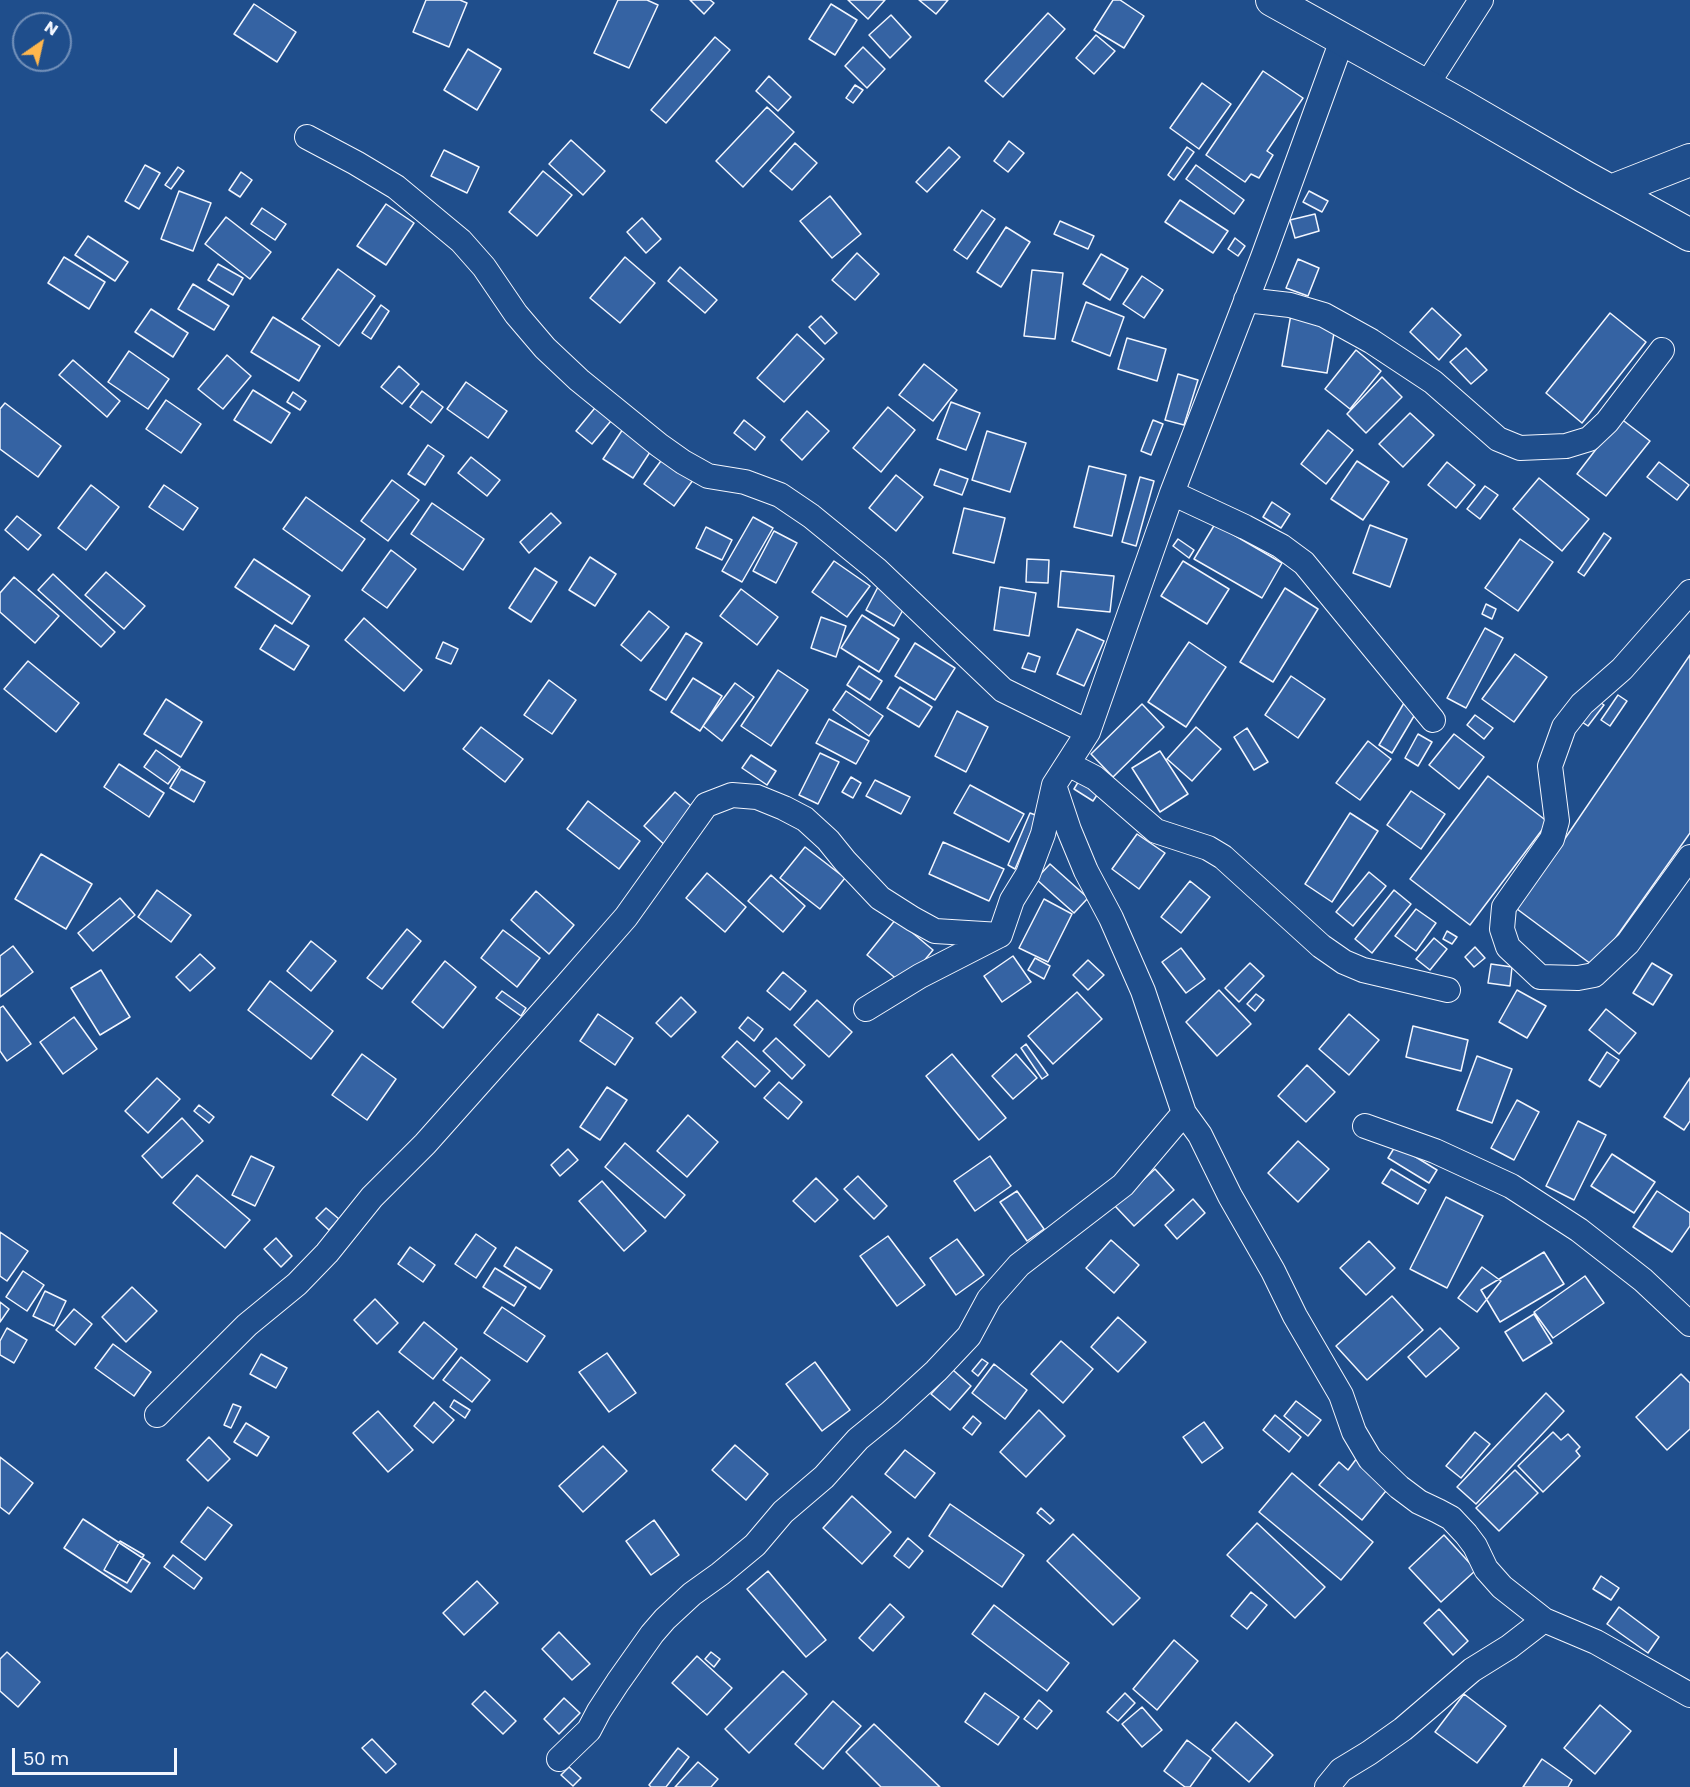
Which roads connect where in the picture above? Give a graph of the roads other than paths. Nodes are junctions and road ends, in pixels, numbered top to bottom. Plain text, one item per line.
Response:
1 (1272, 0) edge
2 (1481, 0) edge
3 (1342, 40) junction
4 (1426, 86) junction
5 (307, 137) dead end
6 (1690, 160) edge
7 (1611, 191) junction
8 (1690, 235) edge
9 (1246, 300) junction
10 (1662, 350) dead end
11 (1172, 493) junction
12 (1690, 592) edge
13 (1433, 720) dead end
14 (1088, 732) junction
15 (1068, 764) junction
16 (1054, 785) junction
17 (1690, 857) edge
18 (1000, 935) junction
19 (1448, 990) dead end
20 (866, 1009) dead end
21 (1184, 1113) junction
22 (1365, 1126) dead end
23 (1690, 1324) edge
24 (157, 1415) dead end
25 (1544, 1620) junction
26 (1690, 1695) edge
27 (560, 1759) dead end
28 (1328, 1787) edge

1 - 3 main road
2 - 4 street
3 - 4 main road
3 - 9 street
4 - 7 main road
5 - 14 street
6 - 7 main road
7 - 8 main road
9 - 10 street
9 - 11 street
11 - 13 street
11 - 14 street
12 - 17 street
14 - 15 street
15 - 16 street
15 - 19 street
16 - 18 street
16 - 21 street
18 - 20 street
18 - 24 street
21 - 25 street
21 - 27 street
22 - 23 street
25 - 26 street
25 - 28 street

